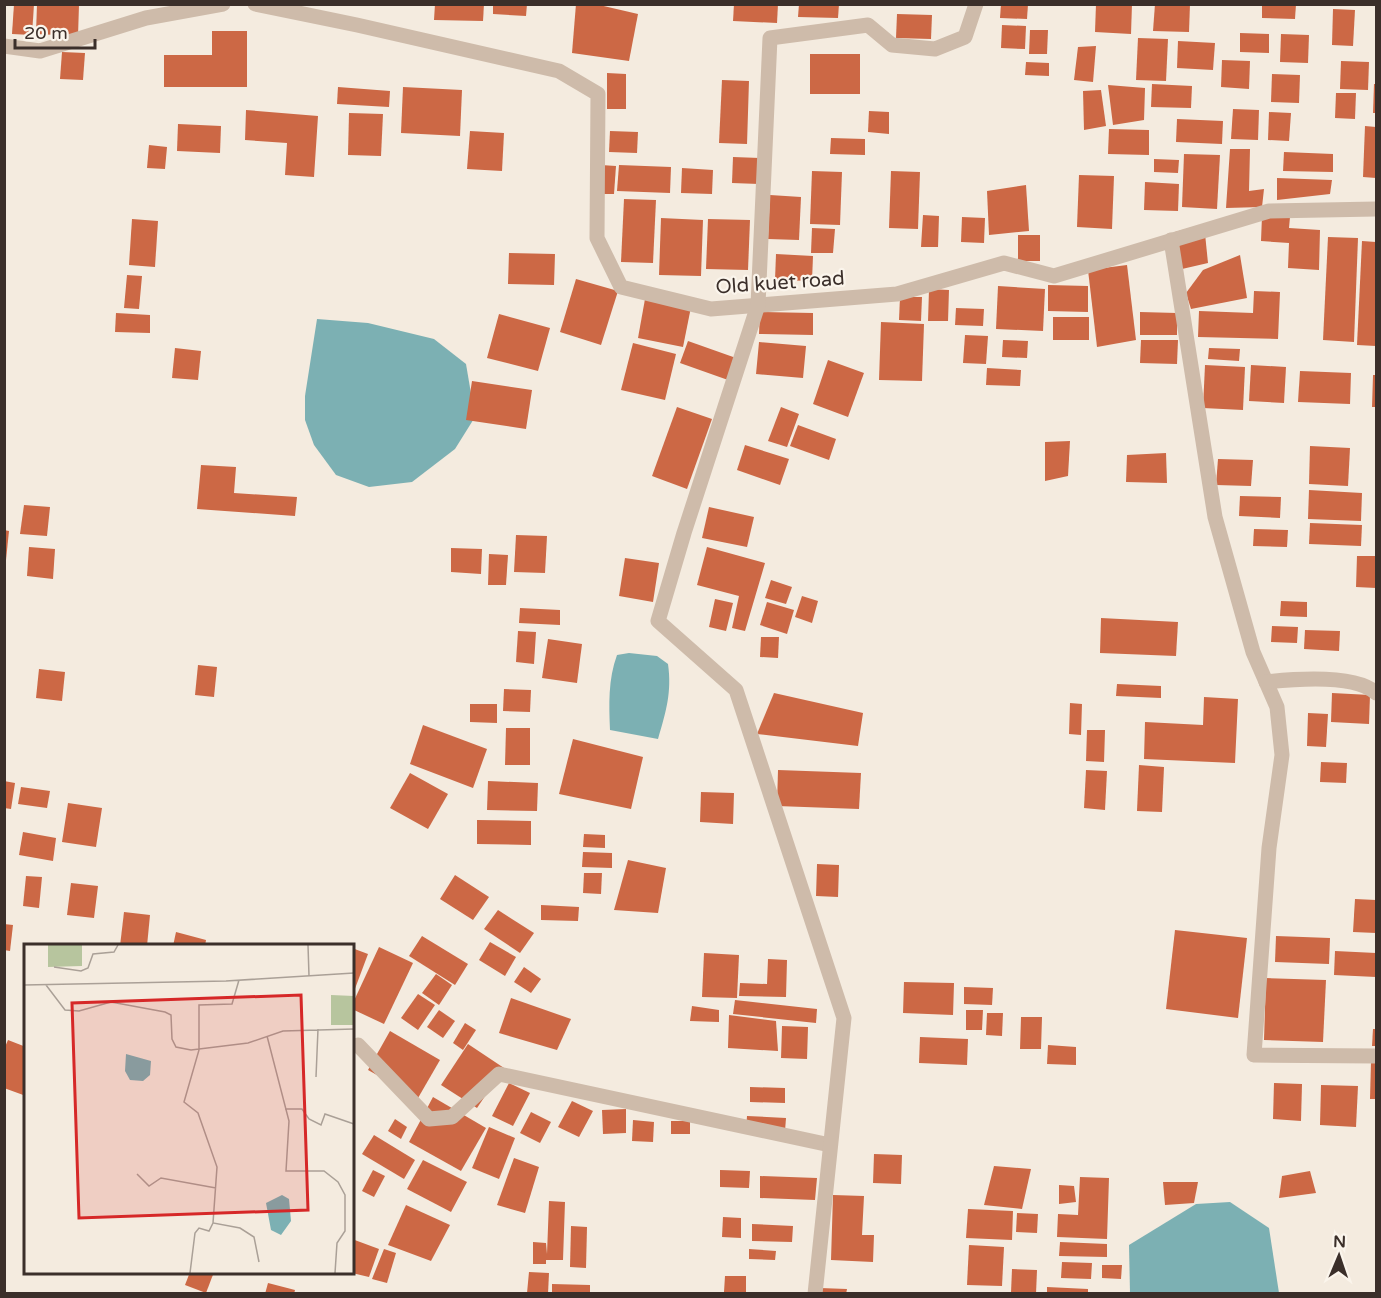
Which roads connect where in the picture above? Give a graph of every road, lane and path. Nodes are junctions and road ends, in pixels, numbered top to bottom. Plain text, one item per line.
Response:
1 (223, 4) edge
2 (255, 4) edge
3 (976, 4) edge
4 (4, 46) edge
5 (1377, 209) edge
6 (1171, 240) junction
7 (758, 305) junction
8 (1266, 682) junction
9 (1377, 693) edge
10 (358, 1045) dead end
11 (1377, 1056) edge
12 (830, 1145) junction
13 (814, 1293) edge

1 - 4 street
2 - 7 street, Old kuet road
3 - 7 street
5 - 6 street, Old kuet road
6 - 7 street, Old kuet road
6 - 8 street
7 - 12 street
8 - 9 street
8 - 11 street
10 - 12 street
12 - 13 street

